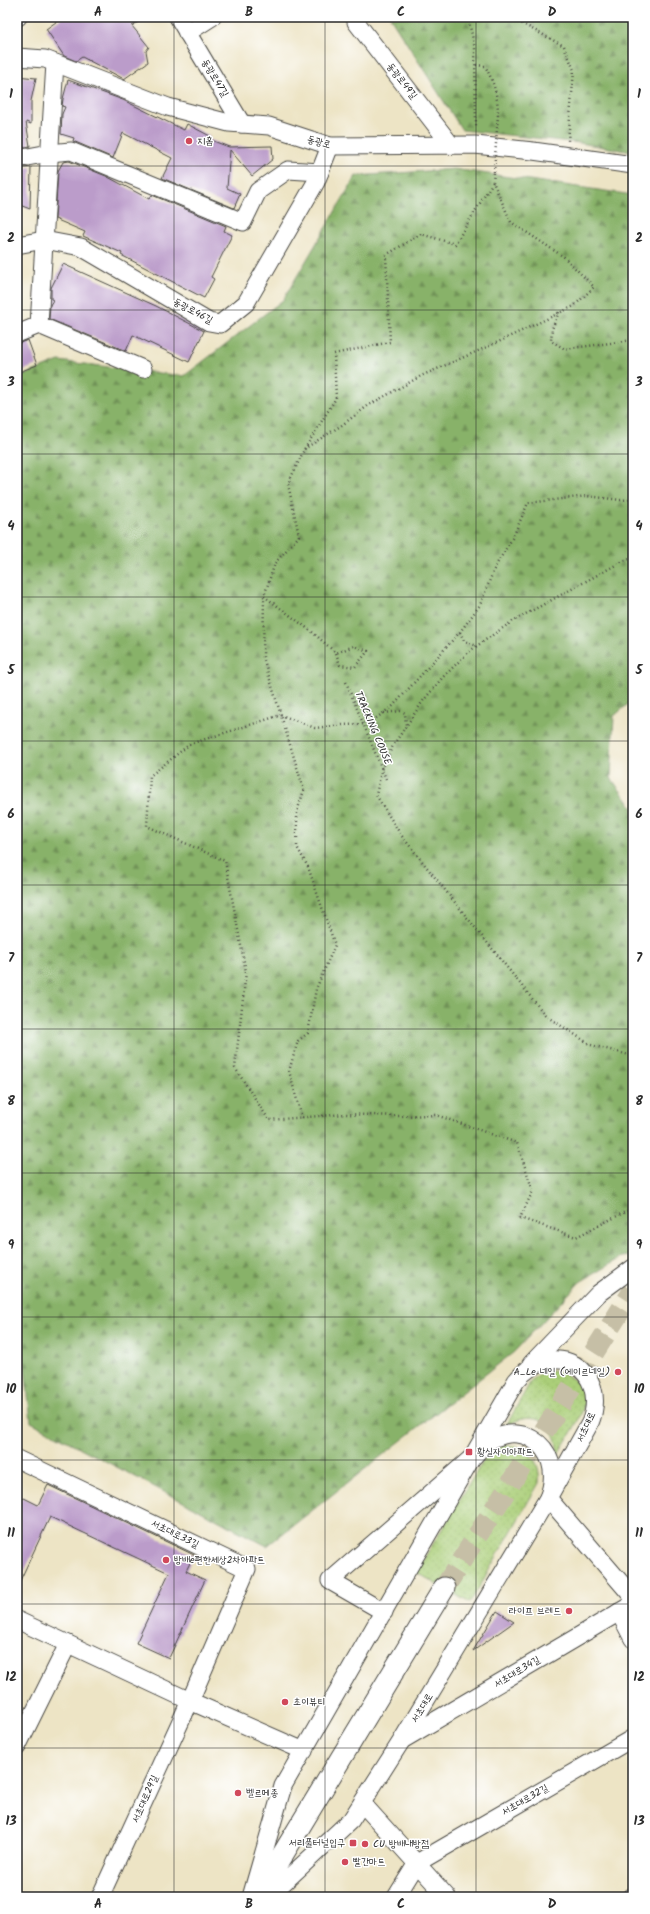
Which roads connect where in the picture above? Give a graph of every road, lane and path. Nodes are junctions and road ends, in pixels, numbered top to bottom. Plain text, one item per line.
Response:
1 (178, 17) edge
2 (212, 17) edge
3 (355, 17) edge
4 (468, 17) edge
5 (519, 17) edge
6 (187, 33) junction
7 (17, 57) edge
8 (55, 63) junction
9 (476, 65) junction
10 (242, 124) junction
11 (451, 145) junction
12 (475, 145) junction
13 (330, 146) junction
14 (49, 153) junction
15 (567, 156) junction
16 (17, 159) edge
17 (633, 165) edge
18 (320, 172) junction
19 (493, 182) junction
20 (44, 240) junction
21 (17, 245) edge
22 (559, 312) junction
23 (38, 325) junction
24 (17, 334) edge
25 (633, 340) edge
26 (144, 369) dead end
27 (304, 450) junction
28 (633, 499) edge
29 (633, 558) edge
30 (264, 596) junction
31 (460, 632) junction
32 (478, 646) junction
33 (336, 653) junction
34 (346, 682) dead end
35 (384, 713) junction
36 (281, 716) junction
37 (406, 727) junction
38 (386, 779) dead end
39 (633, 1056) edge
40 (302, 1118) junction
41 (633, 1208) edge
42 (633, 1268) edge
43 (525, 1370) junction
44 (475, 1455) junction
45 (17, 1458) edge
46 (548, 1498) junction
47 (444, 1588) tunnel mouth
48 (633, 1597) edge
49 (626, 1608) edge
50 (384, 1612) junction
51 (17, 1620) edge
52 (633, 1639) edge
53 (68, 1644) junction
54 (190, 1701) junction
55 (633, 1738) edge
56 (402, 1740) junction
57 (17, 1747) edge
58 (304, 1751) junction
59 (362, 1802) junction
60 (416, 1863) junction
61 (100, 1897) edge
62 (251, 1897) edge
63 (257, 1897) edge
64 (268, 1897) edge
65 (396, 1897) edge
66 (446, 1897) edge

1 - 6 street, 동광로47길
2 - 6 street
3 - 11 street, 동광로49길
4 - 9 path
5 - 15 path
6 - 10 street, 동광로47길
7 - 8 street, 동광로
8 - 10 street, 동광로
8 - 14 street
9 - 12 path
9 - 19 path, bridge
10 - 13 street, 동광로
11 - 12 street, 동광로
11 - 13 street, 동광로
12 - 15 street, 동광로
13 - 18 street, 동광로46길
14 - 16 street
14 - 18 street
14 - 20 street
15 - 17 street, 동광로
18 - 20 street, 동광로46길
19 - 22 path
19 - 27 path
20 - 21 street, 동광로46길
20 - 23 street
22 - 25 path
22 - 27 path
23 - 24 street
23 - 26 street
27 - 30 path
28 - 31 path
29 - 32 path
30 - 33 path
30 - 36 path
31 - 32 path
31 - 35 path
32 - 37 path
33 - 33 path
34 - 38 path, TRACKING COUSE
35 - 36 path
35 - 37 path
36 - 40 path
36 - 40 path
37 - 39 path
40 - 41 path
42 - 43 street
43 - 44 street, 서초대로
43 - 46 street, 서초대로
44 - 46 street, 서초대로
44 - 50 street, 서초대로
44 - 50 street, 서초대로
45 - 54 street, 서초대로33길
46 - 48 street
46 - 56 street, 서초대로
47 - 63 main road
49 - 52 street
49 - 56 street, 서초대로34길
50 - 58 street, 서초대로
51 - 53 street
53 - 54 street
53 - 57 street
54 - 58 street
54 - 61 street, 서초대로29길
55 - 60 street, 서초대로32길
56 - 59 street, 서초대로
58 - 62 street, 서초대로
59 - 60 street
59 - 64 street, 서초대로
60 - 65 street
60 - 66 street

